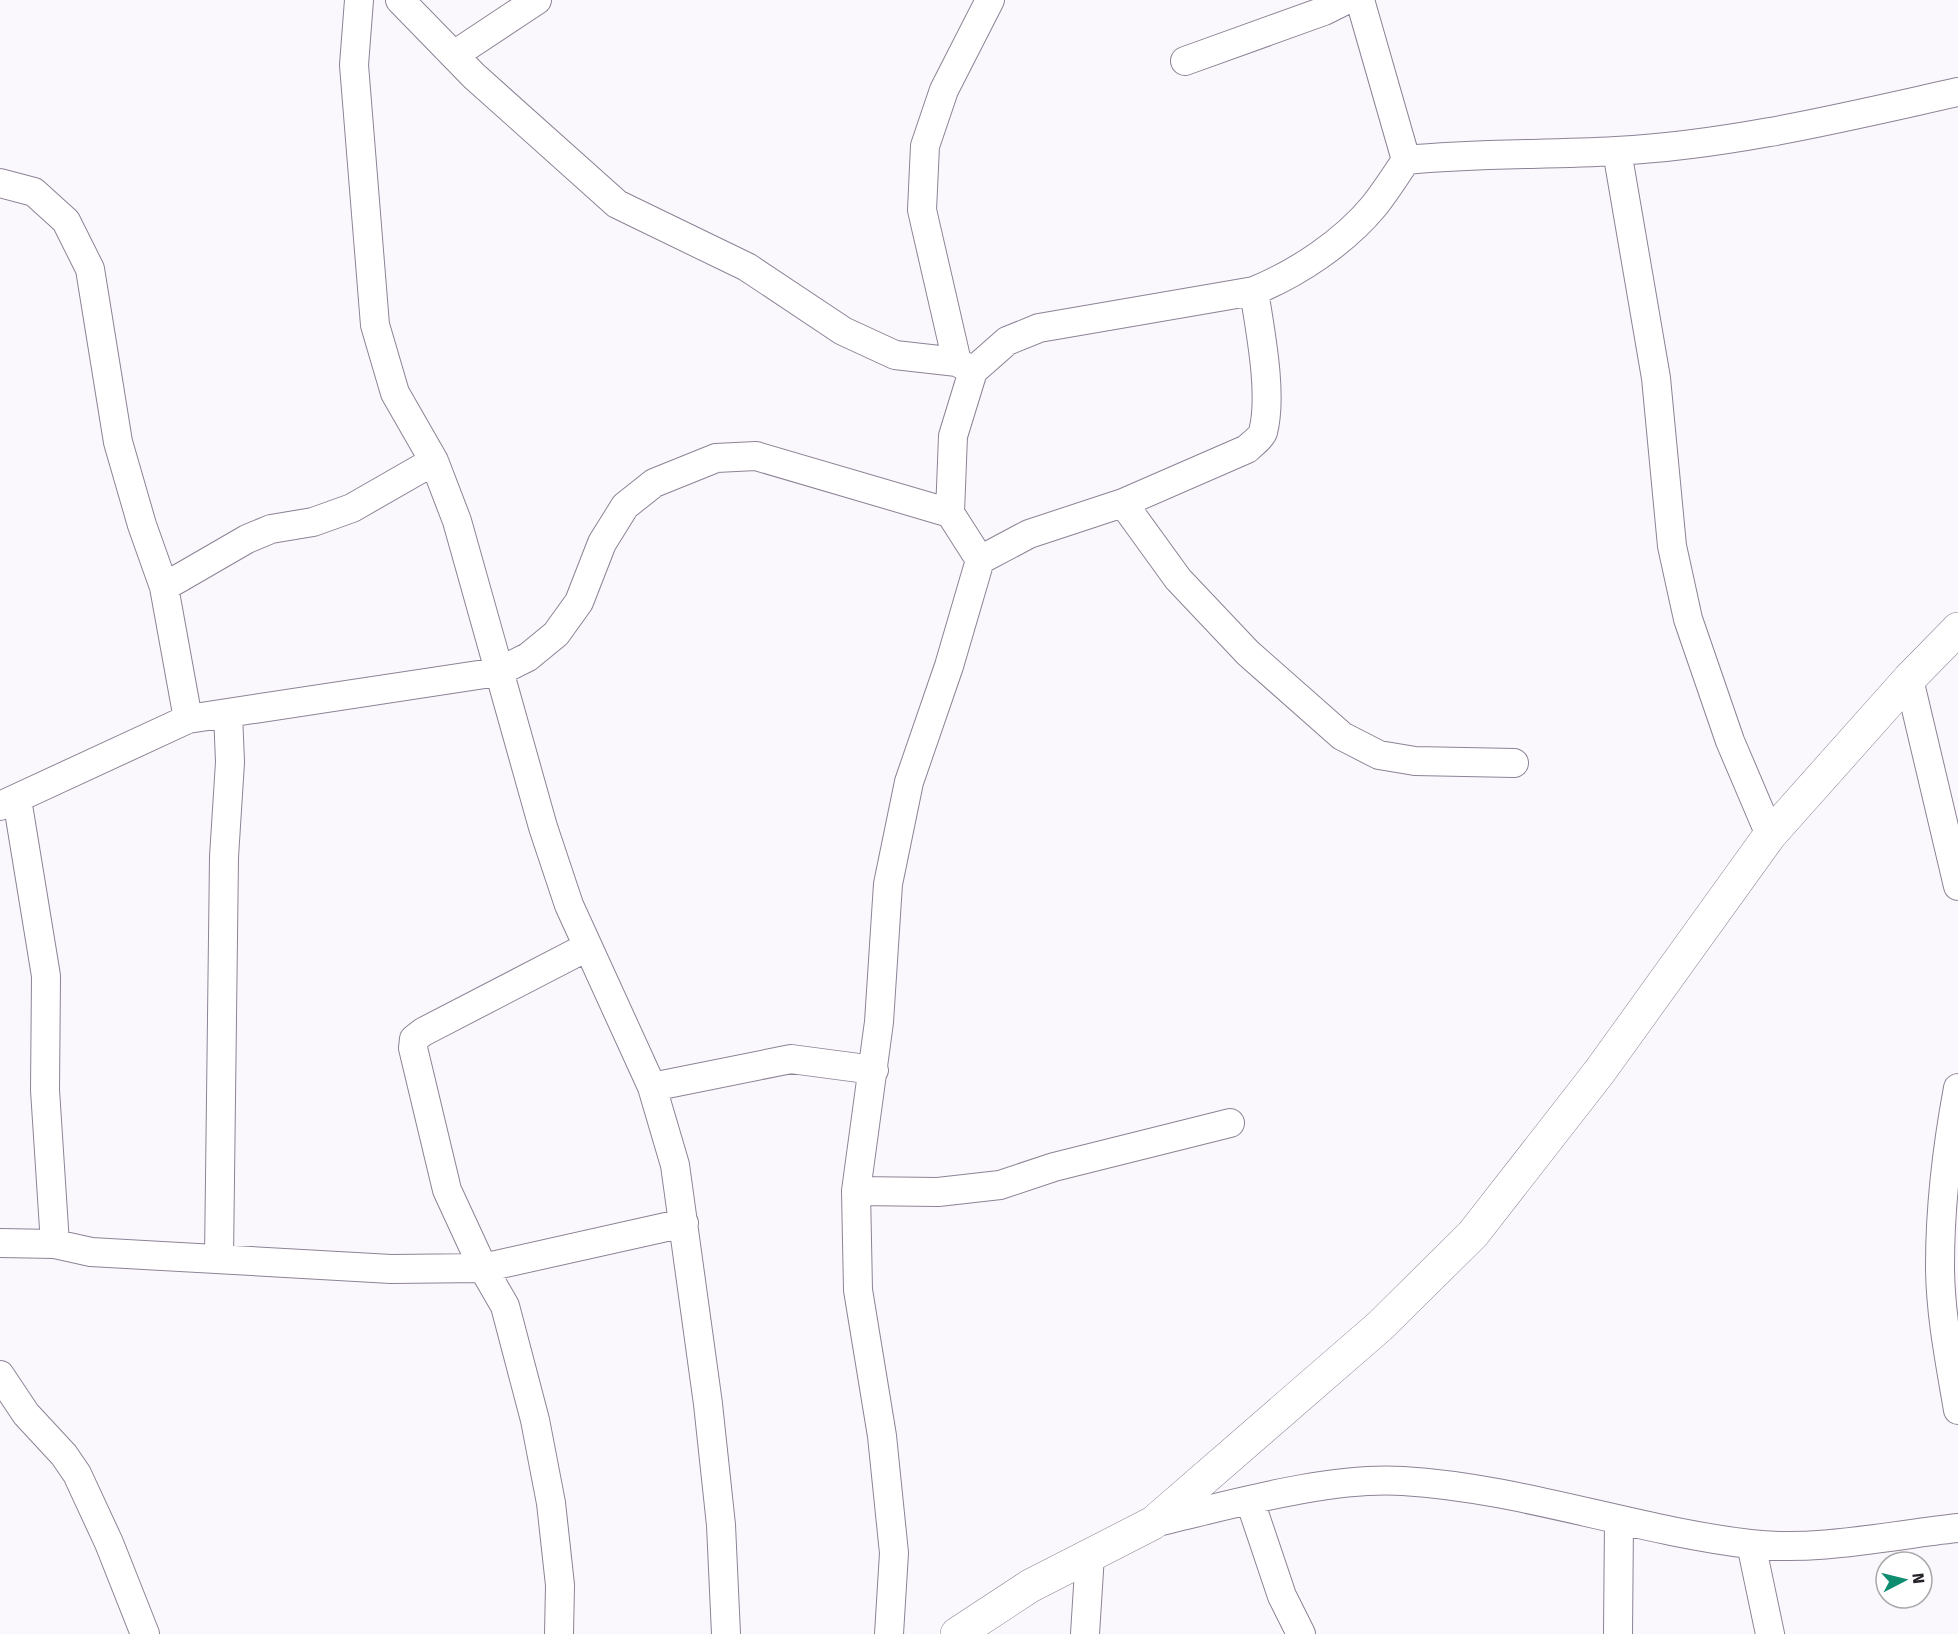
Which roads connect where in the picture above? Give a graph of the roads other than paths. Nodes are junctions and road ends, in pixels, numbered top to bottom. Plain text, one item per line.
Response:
1 (359, 0) edge
2 (400, 0) edge
3 (537, 0) edge
4 (990, 0) edge
5 (1360, 0) edge
6 (1330, 4) edge
7 (454, 55) junction
8 (1185, 61) dead end
9 (1958, 92) edge
10 (1617, 151) junction
11 (1406, 160) junction
12 (0, 183) edge
13 (1254, 291) junction
14 (965, 366) junction
15 (434, 461) junction
16 (1123, 502) junction
17 (950, 513) junction
18 (980, 560) junction
19 (164, 587) junction
20 (1958, 629) edge
21 (498, 672) junction
22 (1909, 679) junction
23 (228, 713) junction
24 (188, 719) junction
25 (1514, 764) dead end
26 (8, 803) edge
27 (1770, 835) junction
28 (1958, 886) edge
29 (587, 947) junction
30 (874, 1070) junction
31 (652, 1087) junction
32 (1958, 1088) edge
33 (1230, 1123) dead end
34 (856, 1191) junction
35 (684, 1223) junction
36 (0, 1244) edge
37 (55, 1244) junction
38 (219, 1259) junction
39 (483, 1268) junction
40 (0, 1376) edge
41 (1958, 1410) edge
42 (1251, 1501) junction
43 (1619, 1520) junction
44 (1153, 1522) junction
45 (1958, 1528) edge
46 (1751, 1544) junction
47 (1090, 1555) junction
48 (145, 1634) edge
49 (559, 1634) edge
50 (726, 1634) edge
51 (889, 1634) edge
52 (957, 1634) edge
53 (1085, 1634) edge
54 (1301, 1634) edge
55 (1618, 1634) edge
56 (1770, 1634) edge

1 - 15 street
2 - 7 street
3 - 7 street
4 - 14 street
5 - 11 street
6 - 8 street
7 - 14 street
9 - 10 street
10 - 11 street
10 - 27 street
11 - 13 street
12 - 19 street
13 - 14 street
13 - 16 street
14 - 17 street
15 - 19 street
15 - 21 street
16 - 18 street
16 - 25 street
17 - 18 street
17 - 21 street
18 - 30 street
19 - 24 street
20 - 22 street
21 - 23 street
21 - 29 street
22 - 27 street
22 - 28 street
23 - 24 street
23 - 38 street
24 - 26 street
26 - 37 street
27 - 44 street
29 - 31 street
29 - 39 street
30 - 31 street
30 - 34 street
31 - 35 street
32 - 41 street
33 - 34 street
34 - 51 street
35 - 39 street
35 - 50 street
36 - 37 street
37 - 38 street
38 - 39 street
39 - 49 street
40 - 48 street
42 - 43 street
42 - 44 street
42 - 54 street
43 - 46 street
43 - 55 street
44 - 47 street
45 - 46 street
46 - 56 street
47 - 52 street
47 - 53 street

